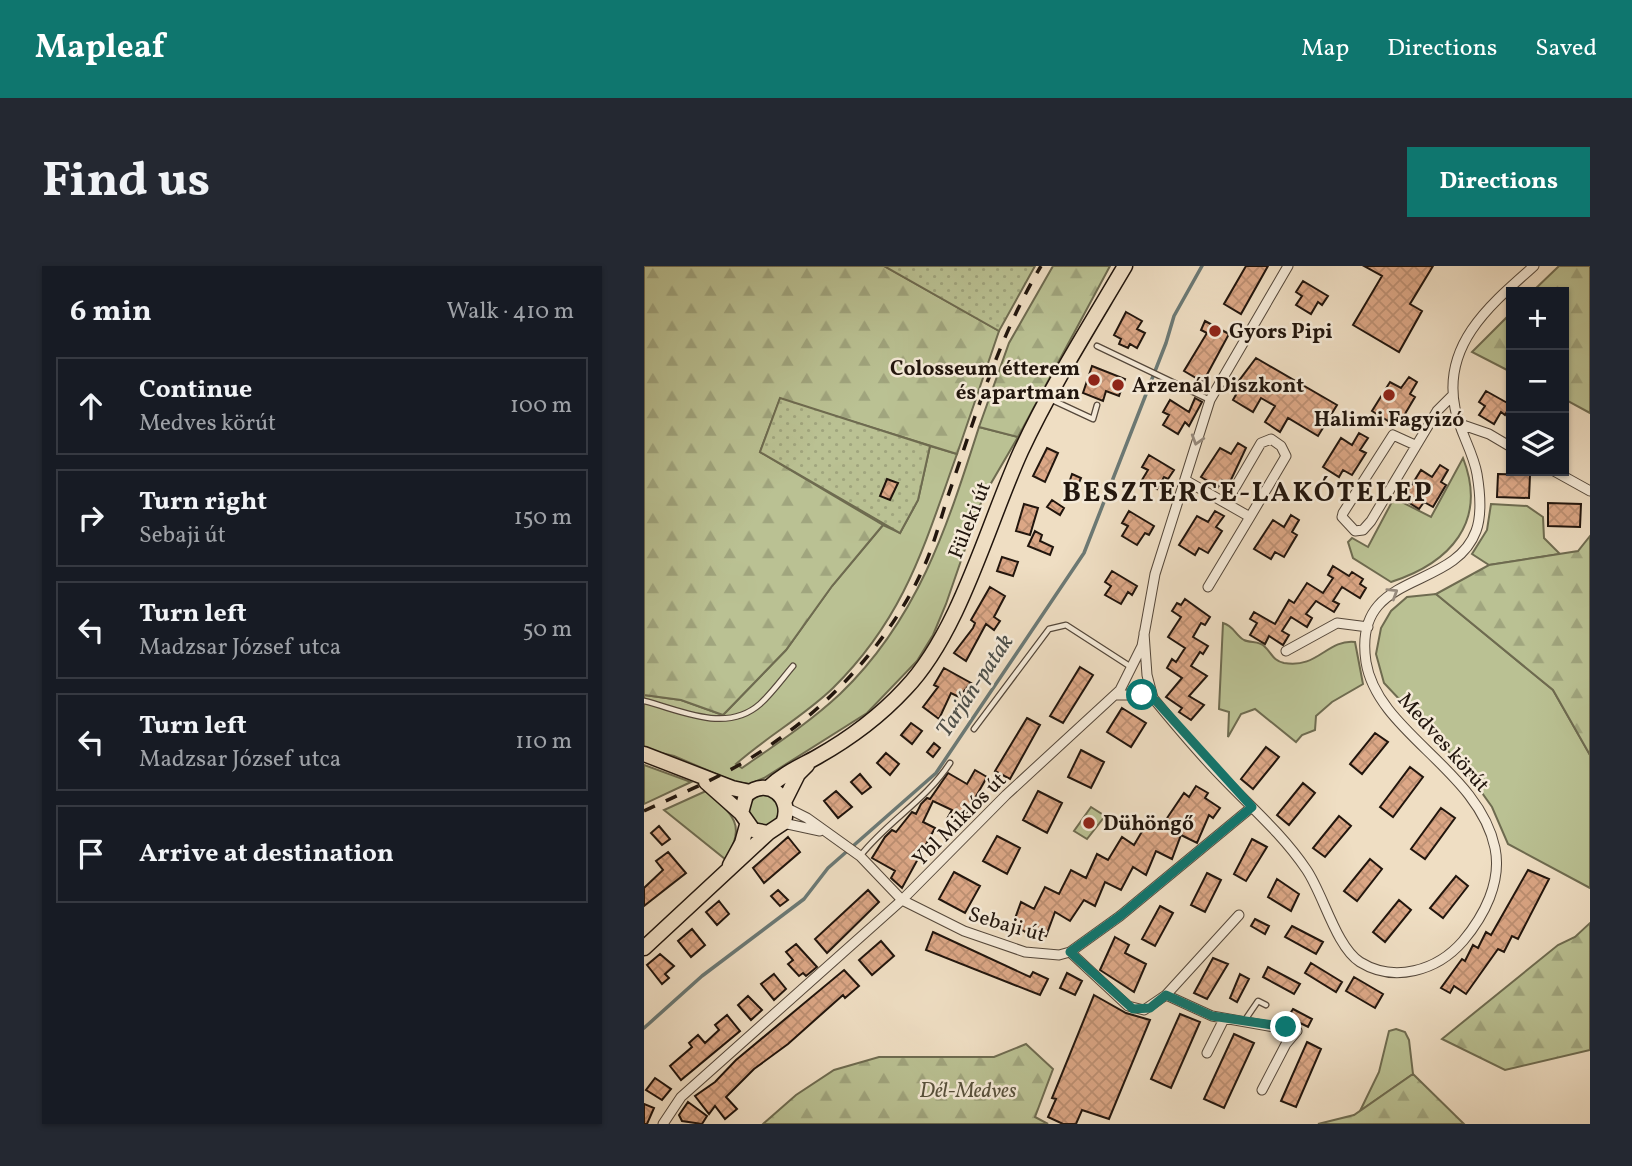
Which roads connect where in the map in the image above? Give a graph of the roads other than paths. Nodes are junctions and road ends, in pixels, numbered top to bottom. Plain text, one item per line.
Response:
1 (1125, 266) edge
2 (1287, 266) edge
3 (1534, 266) edge
4 (1097, 346) dead end
5 (1453, 395) junction
6 (1049, 398) junction
7 (1210, 400) junction
8 (1097, 405) dead end
9 (1460, 424) junction
10 (1506, 444) edge
11 (1415, 445) junction
12 (1563, 476) edge
13 (1185, 480) junction
14 (1590, 491) edge
15 (1226, 503) junction
16 (1250, 517) junction
17 (1208, 587) dead end
18 (1368, 627) junction
19 (1144, 632) junction
20 (1286, 651) dead end
21 (793, 666) dead end
22 (1132, 667) junction
23 (1115, 695) junction
24 (644, 701) edge
25 (1156, 701) junction
26 (974, 729) dead end
27 (644, 754) edge
28 (816, 757) junction
29 (950, 763) dead end
30 (700, 776) junction
31 (768, 788) junction
32 (750, 792) junction
33 (786, 804) junction
34 (1252, 807) junction
35 (744, 819) junction
36 (783, 823) junction
37 (825, 832) junction
38 (768, 833) junction
39 (854, 852) junction
40 (724, 875) junction
41 (902, 901) junction
42 (1239, 915) dead end
43 (644, 948) edge
44 (1070, 952) junction
45 (1166, 995) junction
46 (1266, 1005) dead end
47 (1224, 1019) junction
48 (1244, 1021) junction
49 (1207, 1053) dead end
50 (1262, 1090) dead end
51 (663, 1124) edge

1 - 6 main road, Füleki út
2 - 7 street, Ybl Miklós út
3 - 5 street, Medves körút
4 - 7 lane
5 - 9 street, Medves körút
5 - 11 street
6 - 8 lane
6 - 28 main road, Füleki út
7 -> 13 street, Ybl Miklós út
9 - 10 street
18 -> 9 street, Medves körút
11 - 11 street
12 - 14 street
13 - 15 street
13 - 19 street, Ybl Miklós út
15 - 16 street
15 - 16 street
16 - 17 street
18 - 20 street
18 - 34 street, Medves körút
19 - 22 street, Ybl Miklós út
19 - 25 street, Medves körút
21 - 24 lane
22 - 23 street, Ybl Miklós út
22 - 26 lane
23 - 25 street
23 - 41 street, Ybl Miklós út
25 - 34 street, Medves körút
27 - 30 main road
28 - 31 main road, Füleki út
28 - 33 main road, Füleki út
29 - 39 lane
30 - 32 main road
30 - 35 main road
31 - 32 main road, Füleki út
31 - 33 main road
32 - 35 main road
33 - 36 main road, Füleki út
33 - 37 street, Sebaji út
34 - 44 street, Sebaji út
35 - 38 main road
35 - 40 main road
36 - 37 street
36 - 38 main road
37 - 39 street, Sebaji út
38 - 40 main road
39 - 41 street, Sebaji út
40 - 43 main road
41 - 44 street, Sebaji út
41 - 51 street, Ybl Miklós út
42 - 45 street
44 - 45 street
45 - 47 street
46 - 48 lane
47 - 48 street
47 - 49 street
48 - 50 street

